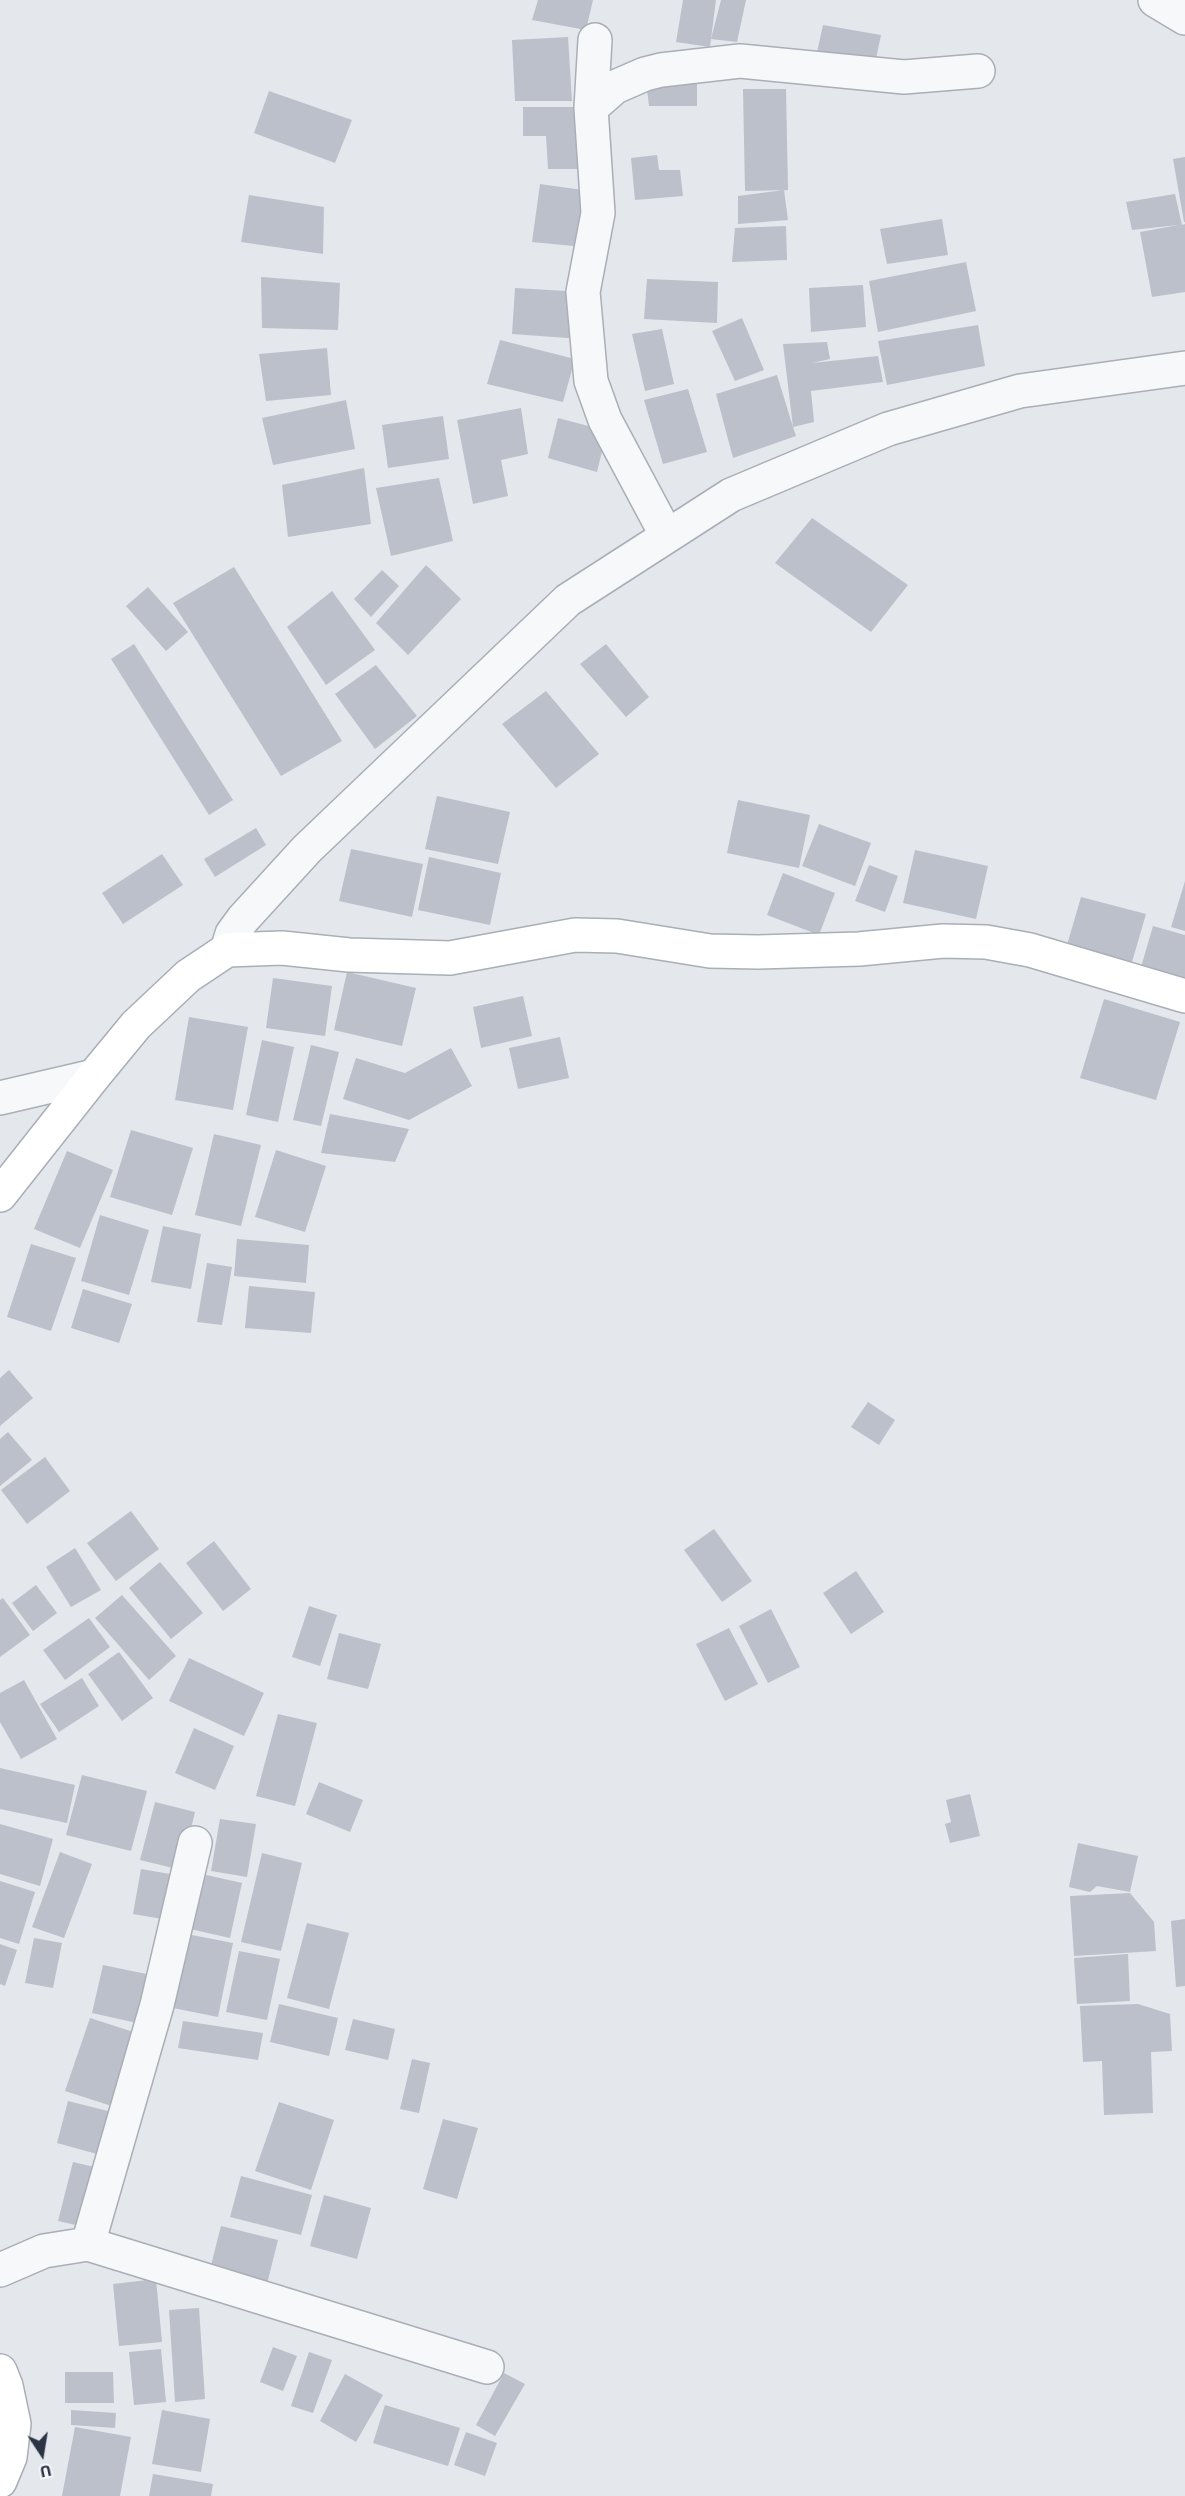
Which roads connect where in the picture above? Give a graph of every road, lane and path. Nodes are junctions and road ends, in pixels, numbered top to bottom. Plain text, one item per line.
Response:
1 (1155, 0) edge
2 (1185, 18) edge
3 (595, 40) dead end
4 (978, 71) dead end
5 (591, 108) junction
6 (1185, 368) edge
7 (667, 537) junction
8 (227, 950) junction
9 (1185, 996) edge
10 (94, 1076) junction
11 (0, 1098) edge
12 (0, 1196) edge
13 (195, 1843) dead end
14 (88, 2244) junction
15 (0, 2270) edge
16 (486, 2367) dead end
17 (0, 2371) edge
18 (0, 2481) edge

1 - 2 street
3 - 5 street
4 - 5 street
5 - 7 street
6 - 7 street
7 - 8 street
8 - 9 main road
8 - 10 main road
10 - 11 street
10 - 12 main road
13 - 14 street
14 - 15 street
14 - 16 street
17 - 18 main road

